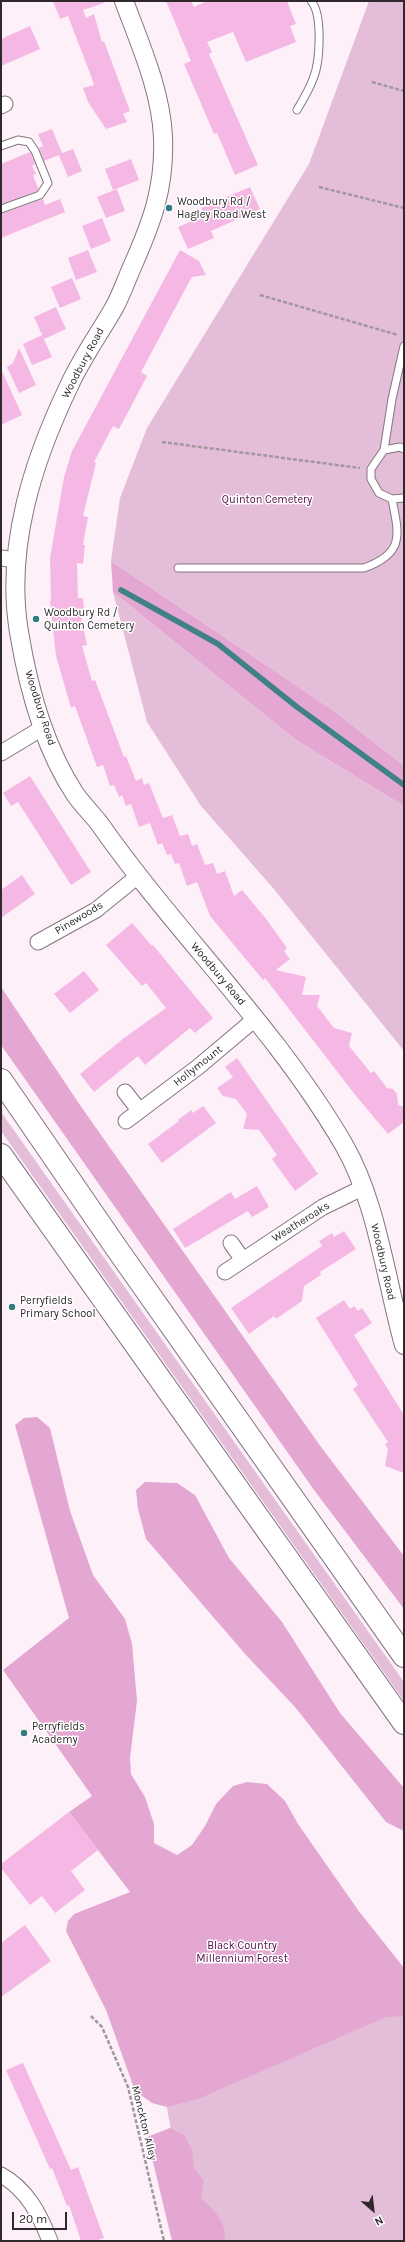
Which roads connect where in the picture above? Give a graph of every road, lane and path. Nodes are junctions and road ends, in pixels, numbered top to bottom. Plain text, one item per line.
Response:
1 (124, 1) edge
2 (311, 1) edge
3 (372, 82) dead end
4 (404, 91) edge
5 (297, 110) dead end
6 (1, 146) edge
7 (319, 187) dead end
8 (404, 208) edge
9 (1, 209) edge
10 (260, 295) dead end
11 (404, 337) edge
12 (404, 346) edge
13 (162, 442) dead end
14 (404, 449) edge
15 (384, 450) junction
16 (371, 469) junction
17 (404, 498) edge
18 (392, 499) junction
19 (9, 559) edge
20 (178, 568) dead end
21 (44, 727) junction
22 (1, 753) edge
23 (138, 876) junction
24 (38, 942) dead end
25 (256, 1019) junction
26 (1, 1080) edge
27 (125, 1092) dead end
28 (140, 1110) junction
29 (126, 1121) dead end
30 (1, 1155) edge
31 (362, 1188) junction
32 (231, 1243) dead end
33 (242, 1260) junction
34 (225, 1272) dead end
35 (400, 1312) edge
36 (404, 1345) edge
37 (404, 1656) edge
38 (404, 1723) edge
39 (91, 2016) dead end
40 (1, 2175) edge
41 (50, 2241) edge
42 (164, 2241) edge

1 - 19 street, Woodbury Road
2 - 5 lane
3 - 4 path
6 - 9 lane
7 - 8 path
10 - 11 path
12 - 15 lane
13 - 16 path
14 - 15 lane
15 - 16 lane
16 - 18 lane
17 - 18 lane
18 - 20 lane
19 - 21 street, Woodbury Road
21 - 22 street
21 - 23 street, Woodbury Road
23 - 24 street, Pinewoods
23 - 25 street, Woodbury Road
25 - 28 street, Hollymount
25 - 31 street, Woodbury Road
26 - 37 highway
27 - 28 street
28 - 29 street, Hollymount
30 - 38 highway
31 - 33 street, Weatheroaks
31 - 35 street, Woodbury Road
32 - 33 street
33 - 34 street, Weatheroaks
35 - 36 street, Woodbury Road
39 - 42 path, Monckton Alley
40 - 41 street

